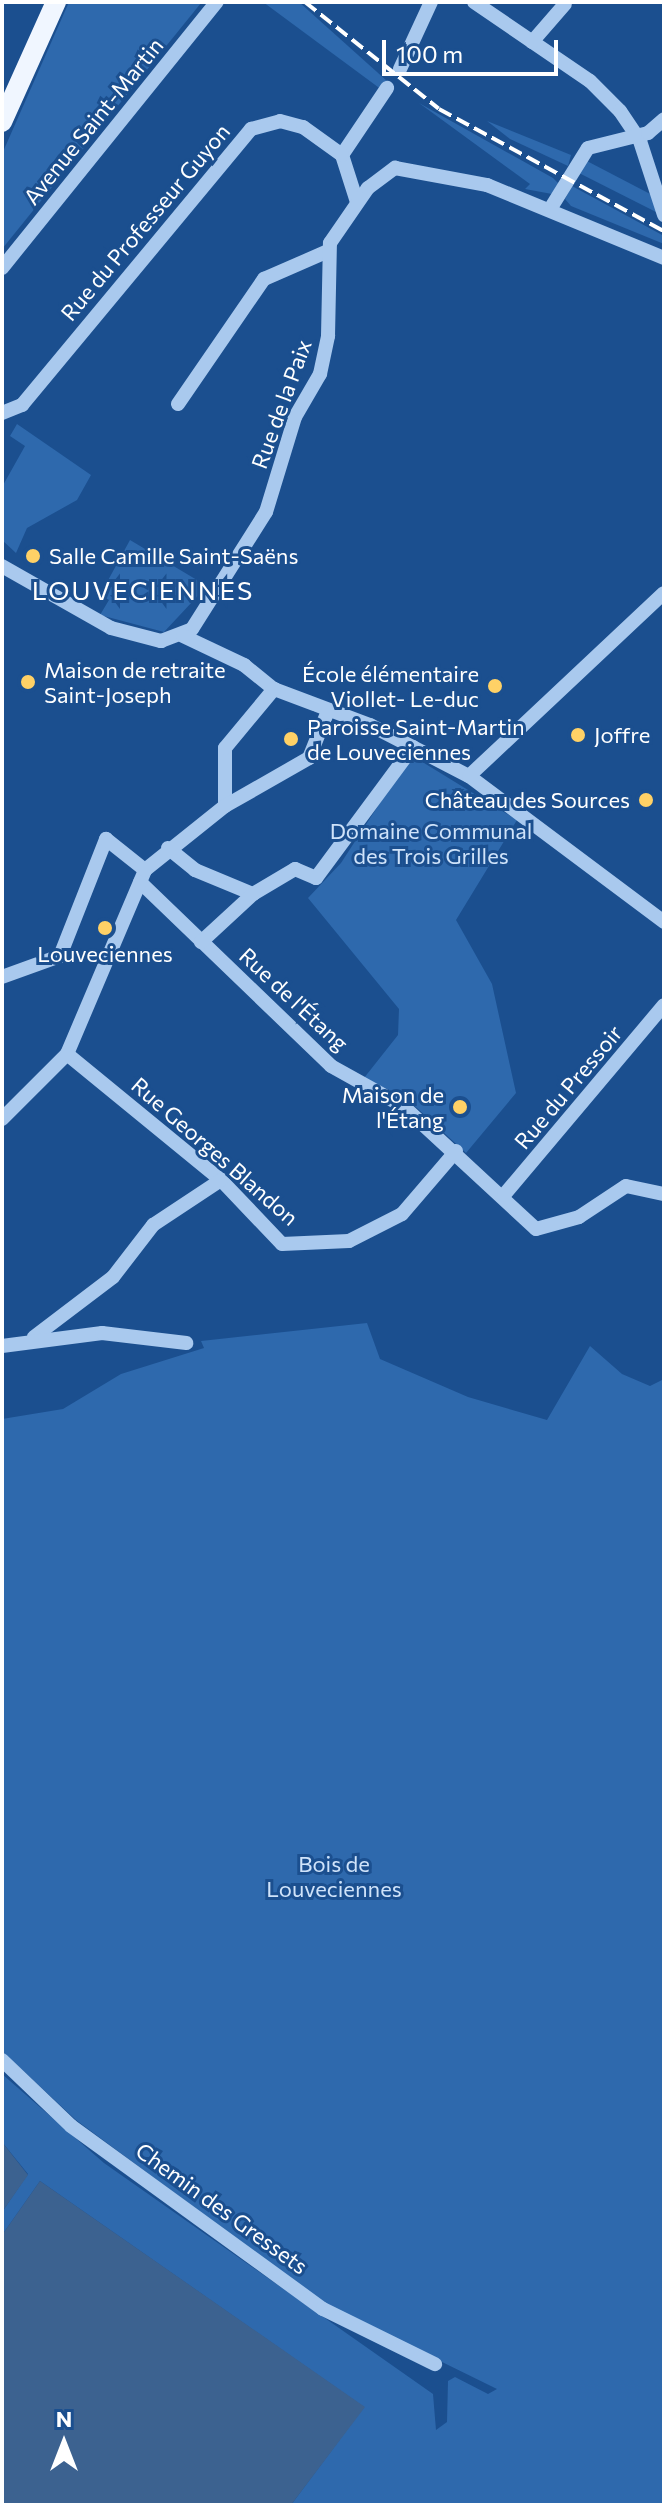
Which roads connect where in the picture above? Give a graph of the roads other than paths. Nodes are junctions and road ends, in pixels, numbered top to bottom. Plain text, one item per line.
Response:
1 (56, 2) edge
2 (217, 2) edge
3 (431, 2) edge
4 (474, 2) edge
5 (565, 4) dead end
6 (532, 42) junction
7 (400, 69) dead end
8 (387, 88) dead end
9 (664, 119) edge
10 (2, 122) edge
11 (637, 137) junction
12 (342, 155) junction
13 (357, 202) junction
14 (552, 206) junction
15 (664, 215) edge
16 (328, 251) junction
17 (664, 258) edge
18 (2, 268) edge
19 (178, 404) dead end
20 (2, 413) edge
21 (2, 566) edge
22 (664, 593) edge
23 (183, 636) junction
24 (274, 689) junction
25 (328, 711) junction
26 (413, 747) junction
27 (469, 776) junction
28 (225, 806) junction
29 (168, 848) junction
30 (142, 876) junction
31 (253, 894) junction
32 (664, 922) edge
33 (201, 942) junction
34 (2, 977) edge
35 (664, 1005) edge
36 (67, 1054) junction
37 (2, 1119) edge
38 (456, 1151) junction
39 (221, 1180) junction
40 (664, 1194) edge
41 (504, 1195) junction
42 (34, 1337) junction
43 (186, 1343) dead end
44 (2, 1346) edge
45 (2, 2060) edge
46 (435, 2364) dead end

1 - 10 main road
2 - 18 street, Avenue Saint-Martin
3 - 7 street
4 - 6 street
5 - 6 street
6 - 11 street
8 - 12 street
9 - 11 street
11 - 14 street
11 - 15 street
12 - 13 street
12 - 20 street, Rue du Professeur Guyon
13 - 14 street, Rue de la Paix
13 - 16 street, Rue de la Paix
14 - 17 street
16 - 19 street
16 - 23 street, Rue de la Paix
21 - 23 street
22 - 27 street
23 - 24 street
24 - 25 street
24 - 28 street
25 - 26 street
25 - 28 street
26 - 27 street
26 - 31 street
27 - 32 street
28 - 29 street
29 - 30 street
29 - 31 street
30 - 33 street, Rue de l'Étang
30 - 34 street, Rue de l'Étang
30 - 36 street
31 - 33 street
33 - 38 street, Rue de l'Étang
35 - 41 street, Rue du Pressoir
36 - 37 street
36 - 39 street, Rue Georges Blandon
38 - 39 street, Rue Georges Blandon
38 - 41 street, Rue de l'Étang
39 - 42 street
40 - 41 street, Rue de l'Étang
42 - 43 street
42 - 44 street
45 - 46 street, Chemin des Gressets

